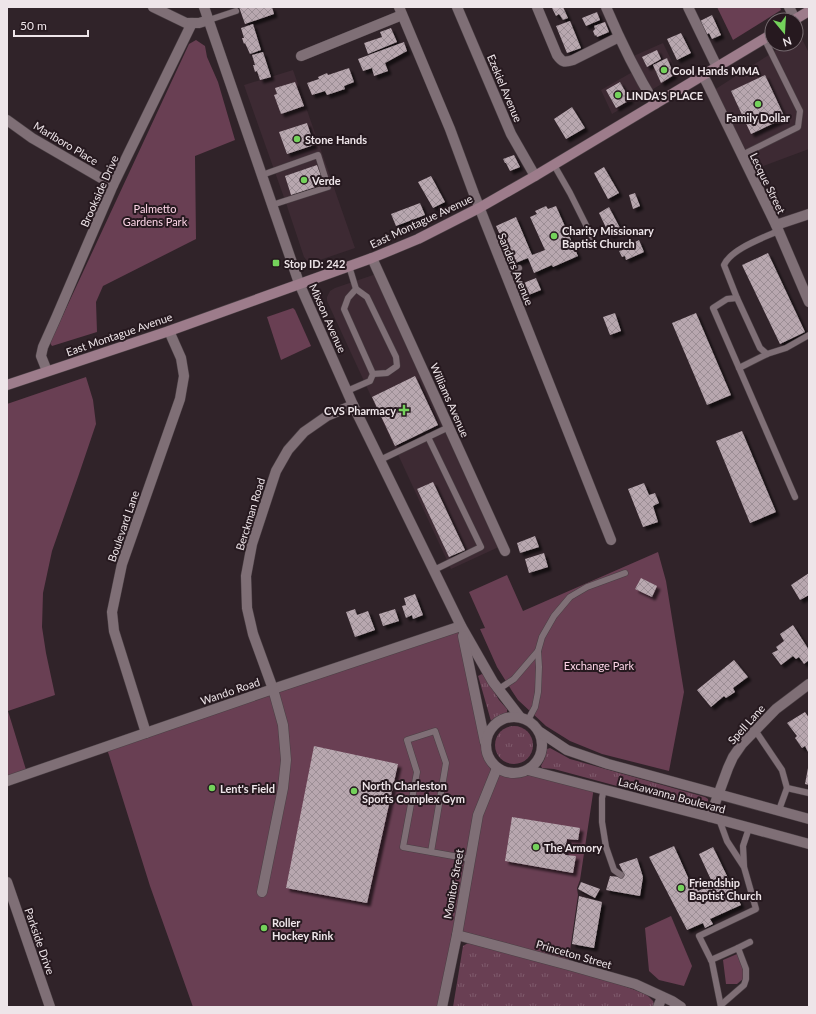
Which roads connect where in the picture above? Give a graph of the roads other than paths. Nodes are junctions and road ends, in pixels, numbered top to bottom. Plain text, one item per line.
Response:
1 (153, 7) edge
2 (204, 7) edge
3 (457, 7) edge
4 (537, 7) edge
5 (606, 7) edge
6 (688, 7) edge
7 (236, 11) dead end
8 (401, 11) edge
9 (209, 20) junction
10 (192, 23) junction
11 (619, 37) junction
12 (764, 38) edge
13 (775, 52) edge
14 (301, 56) dead end
15 (717, 67) junction
16 (703, 76) junction
17 (655, 104) junction
18 (7, 120) edge
19 (742, 155) junction
20 (554, 165) junction
21 (262, 175) junction
22 (535, 176) junction
23 (113, 185) junction
24 (272, 205) junction
25 (479, 208) junction
26 (809, 214) edge
27 (777, 228) junction
28 (592, 237) dead end
29 (372, 258) junction
30 (349, 266) junction
31 (519, 268) dead end
32 (505, 273) junction
33 (299, 283) junction
34 (356, 289) junction
35 (737, 298) junction
36 (809, 302) edge
37 (169, 331) junction
38 (809, 335) edge
39 (767, 354) junction
40 (739, 368) junction
41 (47, 372) junction
42 (373, 374) junction
43 (7, 385) edge
44 (347, 391) junction
45 (353, 405) junction
46 (449, 427) junction
47 (428, 437) junction
48 (380, 460) junction
49 (795, 497) dead end
50 (611, 540) dead end
51 (505, 551) dead end
52 (434, 570) junction
53 (626, 573) dead end
54 (461, 626) junction
55 (538, 651) junction
56 (809, 684) edge
57 (273, 689) junction
58 (498, 689) junction
59 (524, 718) junction
60 (755, 730) junction
61 (540, 732) junction
62 (146, 733) junction
63 (486, 745) junction
64 (497, 768) junction
65 (528, 770) junction
66 (7, 781) edge
67 (787, 788) junction
68 (604, 789) junction
69 (809, 793) edge
70 (719, 794) junction
71 (779, 810) junction
72 (715, 818) junction
73 (809, 819) edge
74 (749, 828) junction
75 (809, 844) edge
76 (431, 852) junction
77 (470, 859) junction
78 (744, 867) junction
79 (621, 875) dead end
80 (7, 882) edge
81 (262, 892) dead end
82 (457, 935) junction
83 (750, 942) dead end
84 (738, 948) junction
85 (711, 960) junction
86 (660, 1002) edge
87 (721, 1006) edge
88 (50, 1007) edge
89 (442, 1007) edge
90 (681, 1007) edge

1 - 10 street
2 - 9 street, Mixson Avenue
3 - 22 street, Ezekiel Avenue
4 - 11 street
5 - 11 street
6 - 15 street
7 - 9 lane
8 - 14 street
8 - 25 street, Sanders Avenue
9 - 10 street
9 - 21 street, Mixson Avenue
10 - 23 street, Brookside Drive
11 - 17 street
12 - 15 main road, East Montague Avenue
13 - 19 lane
15 - 16 main road, East Montague Avenue
16 - 17 main road, East Montague Avenue
16 - 19 street, Lecque Street
17 - 20 main road, East Montague Avenue
18 - 23 street, Marlboro Place
19 - 27 street, Lecque Street
20 - 22 main road, East Montague Avenue
20 - 28 lane
21 - 24 street, Mixson Avenue
21 - 24 lane
22 - 25 main road, East Montague Avenue
23 - 41 street, Brookside Drive
24 - 33 street, Mixson Avenue
25 - 29 main road, East Montague Avenue
25 - 32 street, Sanders Avenue
26 - 27 street
27 - 35 lane
27 - 36 street, Lecque Street
29 - 30 main road, East Montague Avenue
29 - 46 street, Williams Avenue
30 - 33 main road, East Montague Avenue
30 - 34 lane
31 - 32 lane
32 - 50 street, Sanders Avenue
33 - 37 main road, East Montague Avenue
33 - 44 street, Mixson Avenue
34 - 42 lane
34 - 42 lane
35 - 39 lane
35 - 40 lane
37 - 41 main road, East Montague Avenue
37 - 62 street, Boulevard Lane
38 - 39 lane
39 - 40 lane
40 - 49 lane
41 - 43 main road, East Montague Avenue
42 - 44 lane
44 - 45 street, Mixson Avenue
45 - 48 street, Mixson Avenue
45 - 57 street, Berckman Road
46 - 47 lane
46 - 51 street, Williams Avenue
47 - 48 lane
47 - 52 lane
48 - 52 street, Mixson Avenue
52 - 54 street, Mixson Avenue
53 - 55 lane
54 - 57 street, Wando Road
54 - 58 street
54 - 63 street
55 - 58 lane
55 - 59 lane
56 - 60 street, Spell Lane
57 - 62 street, Wando Road
57 - 81 street, Berckman Road
58 - 59 street
59 - 61 street
59 - 63 street
60 - 67 lane
60 - 70 street, Spell Lane
61 - 65 street
61 - 70 street, Lackawanna Boulevard
62 - 66 street, Wando Road
63 - 64 street
64 - 65 street
64 - 77 street, Monitor Street
65 - 68 street, Lackawanna Boulevard
67 - 69 lane
67 - 71 lane
68 - 72 street, Lackawanna Boulevard
68 - 79 lane
70 - 71 street, Lackawanna Boulevard
70 - 72 street, Spell Lane
71 - 73 street, Lackawanna Boulevard
72 - 74 street, Lackawanna Boulevard
72 - 78 lane
74 - 75 street, Lackawanna Boulevard
74 - 78 lane
76 - 76 lane
76 - 77 lane
77 - 82 street, Monitor Street
78 - 85 lane
80 - 88 street, Parkside Drive
82 - 86 street, Princeton Street
82 - 89 street, Monitor Street
83 - 84 lane
84 - 85 lane
84 - 87 lane
85 - 87 lane
86 - 90 street, Princeton Street

